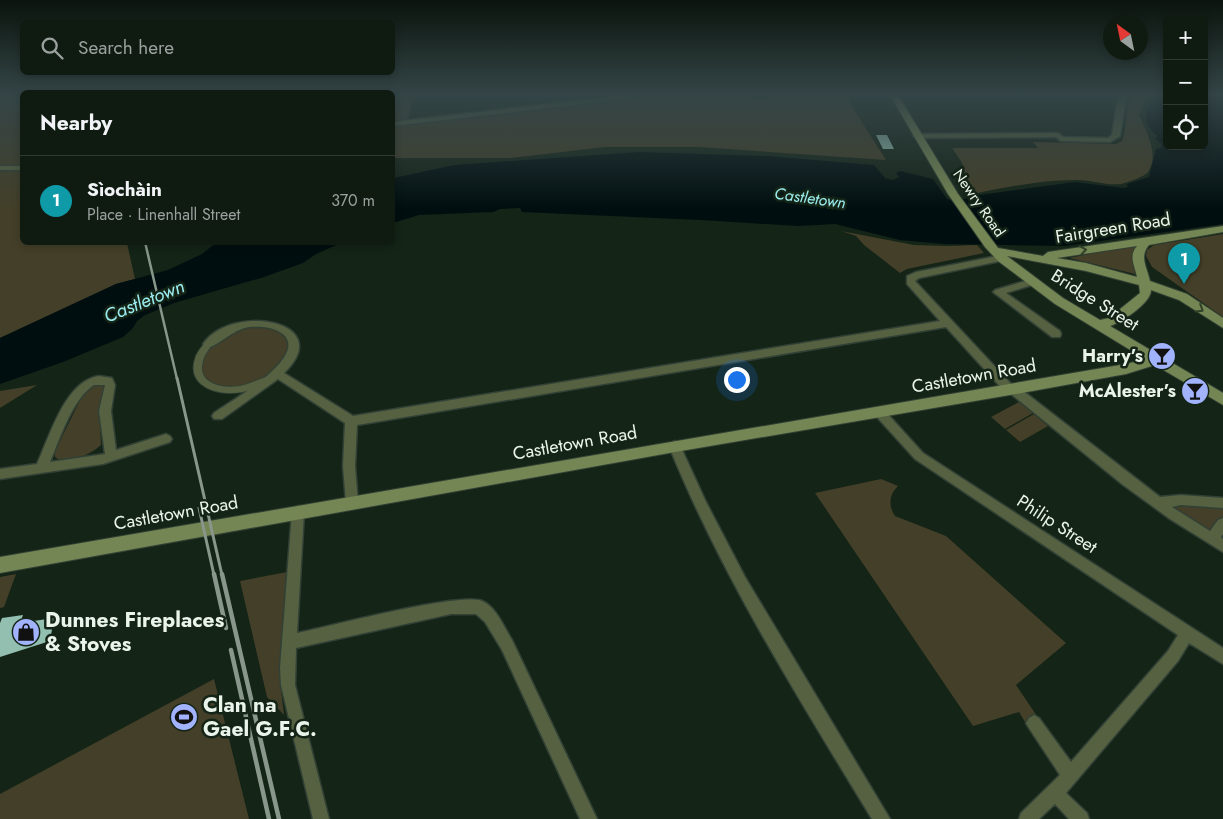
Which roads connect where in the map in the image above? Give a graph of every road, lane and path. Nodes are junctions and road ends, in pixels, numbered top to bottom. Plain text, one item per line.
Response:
1 (915, 133) edge
2 (1116, 133) edge
3 (917, 136) junction
4 (0, 168) edge
5 (20, 168) edge
6 (1223, 229) edge
7 (1157, 239) junction
8 (995, 251) junction
9 (1035, 258) junction
10 (1141, 266) junction
11 (1017, 270) junction
12 (1032, 282) junction
13 (1144, 283) junction
14 (1183, 297) junction
15 (947, 323) junction
16 (1223, 324) edge
17 (1098, 325) junction
18 (1056, 334) dead end
19 (208, 344) joint
20 (1156, 360) junction
21 (275, 375) junction
22 (1012, 390) junction
23 (1223, 400) edge
24 (880, 412) junction
25 (218, 416) dead end
26 (351, 421) junction
27 (166, 439) dead end
28 (675, 446) junction
29 (110, 457) junction
30 (41, 469) junction
31 (0, 474) edge
32 (352, 503) junction
33 (1158, 503) junction
34 (1223, 503) edge
35 (298, 512) junction
36 (1223, 524) edge
37 (1218, 542) edge
38 (0, 565) edge
39 (1187, 633) junction
40 (289, 642) junction
41 (1223, 657) edge
42 (1034, 723) dead end
43 (1070, 776) junction
44 (1055, 793) junction
45 (321, 819) edge
46 (590, 819) edge
47 (882, 819) edge
48 (1028, 819) edge
49 (1081, 819) edge

1 - 3 main road, Newry Road
2 - 3 street
3 - 8 main road, Newry Road
4 - 5 street
6 - 7 main road, Fairgreen Road
9 -> 7 main road, Fairgreen Road
7 - 10 main road
8 - 9 main road, Newry Road
8 - 11 main road, Bridge Street
8 - 15 street
9 - 11 main road, Fairgreen Road
9 - 13 main road, Newry Road
10 - 13 main road
10 - 14 main road
11 - 12 main road, Bridge Street
12 - 17 main road, Bridge Street
12 - 18 street
13 - 14 main road
13 - 17 main road
14 -> 16 main road
15 - 22 street
15 - 26 street
17 - 20 main road, Bridge Street
19 - 21 street
19 - 21 street
20 - 22 main road, Castletown Road
20 - 23 main road, Bridge Street
21 - 25 street
21 - 26 street
22 - 24 main road, Castletown Road
22 - 33 street
24 - 28 main road, Castletown Road
24 - 39 street, Philip Street
26 - 32 street
27 - 29 street
28 - 32 main road, Castletown Road
28 - 47 street
29 - 30 street
29 - 30 street
30 - 31 street
32 - 35 main road, Castletown Road
33 - 34 street
33 - 37 street
35 - 38 main road, Castletown Road
35 - 40 street
36 - 37 street
39 - 41 street, Philip Street
39 - 43 street
40 - 45 street
40 - 46 street
42 - 43 street
43 - 44 street
44 - 48 street
44 - 49 street

